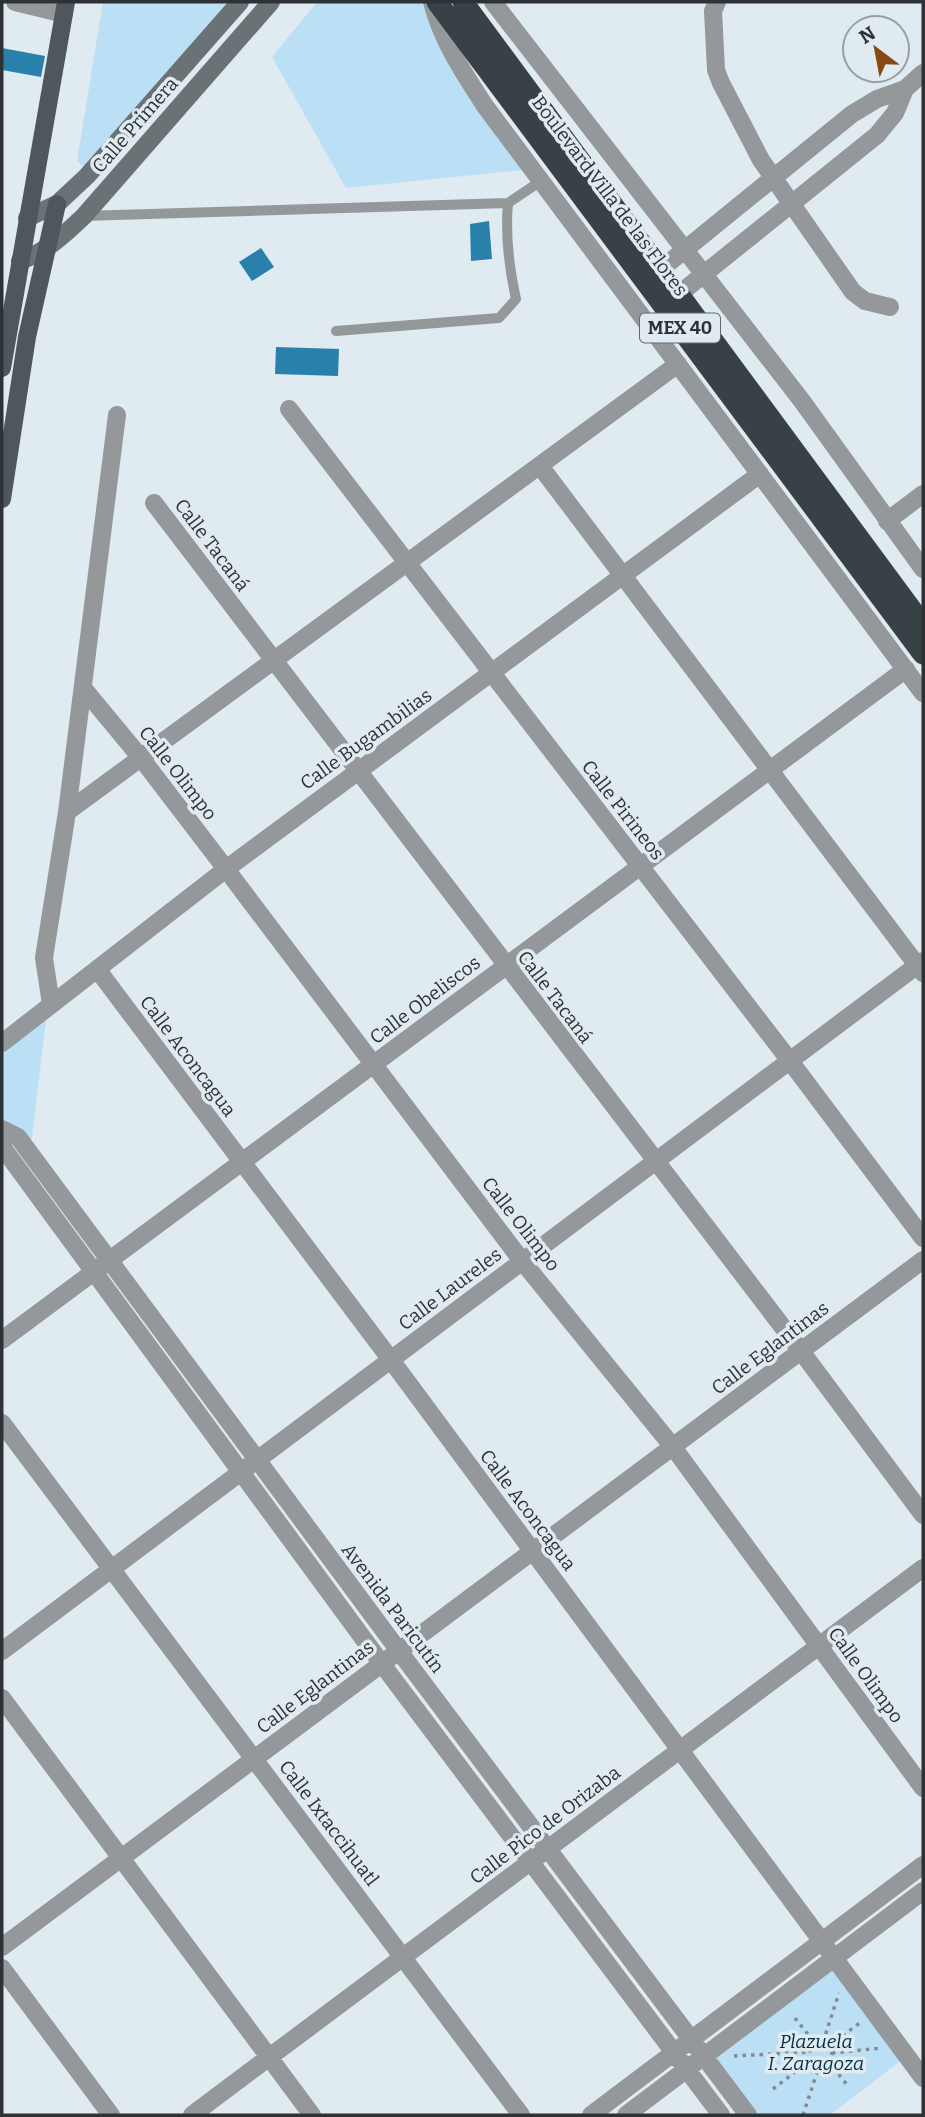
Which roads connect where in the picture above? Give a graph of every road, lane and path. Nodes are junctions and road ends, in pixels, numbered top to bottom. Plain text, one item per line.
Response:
1 (15, 2) edge
2 (240, 2) edge
3 (271, 2) edge
4 (434, 2) edge
5 (463, 2) edge
6 (493, 2) edge
7 (717, 2) edge
8 (65, 8) edge
9 (923, 73) edge
10 (905, 89) junction
11 (774, 178) junction
12 (541, 181) junction
13 (508, 203) junction
14 (57, 204) junction
15 (792, 204) junction
16 (84, 216) junction
17 (27, 218) junction
18 (49, 247) junction
19 (685, 251) junction
20 (20, 261) junction
21 (704, 274) junction
22 (653, 276) junction
23 (671, 300) junction
24 (890, 307) dead end
25 (336, 331) dead end
26 (4, 336) edge
27 (678, 364) junction
28 (2, 368) edge
29 (289, 409) dead end
30 (117, 415) dead end
31 (540, 466) junction
32 (761, 474) junction
33 (923, 494) edge
34 (2, 499) edge
35 (154, 503) dead end
36 (887, 521) junction
37 (407, 563) junction
38 (923, 569) edge
39 (623, 576) junction
40 (923, 625) edge
41 (923, 654) edge
42 (274, 661) junction
43 (906, 669) junction
44 (491, 673) junction
45 (83, 688) junction
46 (923, 693) edge
47 (141, 758) junction
48 (770, 770) junction
49 (358, 771) junction
50 (67, 812) junction
51 (640, 867) junction
52 (226, 869) junction
53 (506, 966) junction
54 (921, 966) edge
55 (97, 969) junction
56 (51, 1004) junction
57 (2, 1043) edge
58 (790, 1061) junction
59 (373, 1065) junction
60 (6, 1140) edge
61 (242, 1162) junction
62 (655, 1162) junction
63 (923, 1238) edge
64 (923, 1260) edge
65 (110, 1261) junction
66 (522, 1261) junction
67 (94, 1272) junction
68 (2, 1340) edge
69 (801, 1351) junction
70 (391, 1360) junction
71 (2, 1423) edge
72 (673, 1447) junction
73 (257, 1460) junction
74 (241, 1472) junction
75 (923, 1516) edge
76 (533, 1551) junction
77 (923, 1568) edge
78 (111, 1569) junction
79 (819, 1646) junction
80 (2, 1651) edge
81 (399, 1651) junction
82 (382, 1664) junction
83 (2, 1698) edge
84 (680, 1750) junction
85 (255, 1759) junction
86 (923, 1788) edge
87 (548, 1849) junction
88 (121, 1858) junction
89 (531, 1862) junction
90 (923, 1866) edge
91 (923, 1891) edge
92 (822, 1942) junction
93 (2, 1947) edge
94 (403, 1958) junction
95 (834, 1958) junction
96 (2, 1968) edge
97 (839, 1992) dead end
98 (870, 2014) dead end
99 (794, 2018) dead end
100 (691, 2040) junction
101 (823, 2042) junction
102 (815, 2043) junction
103 (829, 2046) junction
104 (883, 2048) dead end
105 (810, 2052) junction
106 (674, 2053) junction
107 (832, 2053) junction
108 (269, 2057) junction
109 (704, 2057) junction
110 (812, 2059) junction
111 (828, 2061) junction
112 (820, 2063) junction
113 (687, 2070) junction
114 (923, 2078) edge
115 (848, 2086) dead end
116 (773, 2090) dead end
117 (111, 2115) edge
118 (192, 2115) edge
119 (312, 2115) edge
120 (521, 2115) edge
121 (591, 2115) edge
122 (626, 2115) edge
123 (721, 2115) edge
124 (748, 2115) edge
125 (803, 2115) edge

1 - 8 street
2 - 14 main road, Calle Primera
3 - 16 main road, Calle Primera
4 - 12 street
4 - 22 highway, Boulevard Villa de las Flores / MEX 40
5 - 22 highway, Boulevard Villa de las Flores / MEX 40
6 - 19 street
7 - 11 street
8 - 17 main road
9 - 10 street
10 - 11 street
10 - 15 street
11 - 15 street
11 - 19 street
12 - 13 lane
12 - 27 street
13 - 16 lane
13 - 25 lane
14 - 17 main road, Calle Primera
14 - 18 main road
15 - 21 street
15 - 24 street
16 - 18 main road, Calle Primera
17 - 20 main road
18 - 20 main road, Calle Primera
18 - 34 main road
19 - 21 street
19 - 22 street
20 - 26 main road
21 - 23 street
21 - 36 street
22 - 23 highway, Boulevard Villa de las Flores / MEX 40
23 - 40 highway, Boulevard Villa de las Flores / MEX 40
23 - 41 highway, Boulevard Villa de las Flores / MEX 40
26 - 28 main road
27 - 31 street
27 - 32 street
29 - 37 street, Calle Pirineos
30 - 45 street
31 - 37 street
31 - 39 street
32 - 39 street, Calle Bugambilias
32 - 43 street
33 - 36 street
35 - 42 street, Calle Tacaná
36 - 38 street
37 - 42 street
37 - 44 street, Calle Pirineos
39 - 44 street, Calle Bugambilias
39 - 48 street
42 - 47 street
42 - 49 street, Calle Tacaná
43 - 46 street
43 - 48 street, Calle Obeliscos
44 - 49 street, Calle Bugambilias
44 - 51 street, Calle Pirineos
45 - 47 street, Calle Olimpo
45 - 50 street
47 - 50 street
47 - 52 street, Calle Olimpo
48 - 51 street, Calle Obeliscos
48 - 54 street
49 - 52 street, Calle Bugambilias
49 - 53 street, Calle Tacaná
50 - 56 street
51 - 53 street, Calle Obeliscos
51 - 58 street, Calle Pirineos
52 - 55 street, Calle Bugambilias
52 - 59 street, Calle Olimpo
53 - 59 street, Calle Obeliscos
53 - 62 street, Calle Tacaná
54 - 58 street, Calle Laureles
55 - 56 street, Calle Bugambilias
55 - 61 street, Calle Aconcagua
56 - 57 street, Calle Bugambilias
58 - 62 street, Calle Laureles
58 - 63 street, Calle Pirineos
59 - 61 street, Calle Obeliscos
59 - 66 street, Calle Olimpo
60 - 65 street, Avenida Paricutín
60 - 67 street, Avenida Paricutín
61 - 65 street, Calle Obeliscos
61 - 70 street, Calle Aconcagua
62 - 66 street, Calle Laureles
62 - 69 street, Calle Tacaná
64 - 69 street, Calle Eglantinas
65 - 67 street, Calle Obeliscos
65 - 73 street, Avenida Paricutín
66 - 70 street, Calle Laureles
66 - 72 street, Calle Olimpo
67 - 68 street, Calle Obeliscos
67 - 74 street, Avenida Paricutín
69 - 72 street, Calle Eglantinas
69 - 75 street, Calle Tacaná
70 - 73 street, Calle Laureles
70 - 76 street, Calle Aconcagua
71 - 78 street, Calle Ixtaccihuatl
72 - 76 street, Calle Eglantinas
72 - 79 street, Calle Olimpo
73 - 74 street, Calle Laureles
73 - 81 street, Avenida Paricutín
74 - 78 street, Calle Laureles
74 - 82 street, Avenida Paricutín
76 - 81 street, Calle Eglantinas
76 - 84 street, Calle Aconcagua
77 - 79 street, Calle Pico de Orizaba
78 - 80 street, Calle Laureles
78 - 85 street, Calle Ixtaccihuatl
79 - 84 street, Calle Pico de Orizaba
79 - 86 street, Calle Olimpo
81 - 82 street, Calle Eglantinas
81 - 87 street, Avenida Paricutín
82 - 85 street, Calle Eglantinas
82 - 89 street, Avenida Paricutín
83 - 88 street
84 - 87 street, Calle Pico de Orizaba
84 - 92 street, Calle Aconcagua
85 - 88 street, Calle Eglantinas
85 - 94 street, Calle Ixtaccihuatl
87 - 89 street, Calle Pico de Orizaba
87 - 100 street, Avenida Paricutín
88 - 93 street, Calle Eglantinas
88 - 108 street
89 - 94 street, Calle Pico de Orizaba
89 - 106 street, Avenida Paricutín
90 - 92 street
91 - 95 street
92 - 95 street, Calle Aconcagua
92 - 100 street
94 - 108 street, Calle Pico de Orizaba
94 - 120 street, Calle Ixtaccihuatl
95 - 109 street
95 - 114 street, Calle Aconcagua
96 - 117 street
97 - 101 path
98 - 103 path
99 - 102 path
100 - 106 street
100 - 109 street, Avenida Paricutín
101 - 102 path
101 - 103 path
102 - 105 path
103 - 107 path
104 - 107 path
105 - 109 path
105 - 110 path
106 - 113 street, Avenida Paricutín
106 - 121 street
107 - 111 path
108 - 118 street, Calle Pico de Orizaba
108 - 119 street
109 - 113 street
109 - 124 street, Avenida Paricutín
110 - 112 path
110 - 116 path
111 - 112 path
111 - 115 path
112 - 125 path
113 - 122 street
113 - 123 street, Avenida Paricutín

